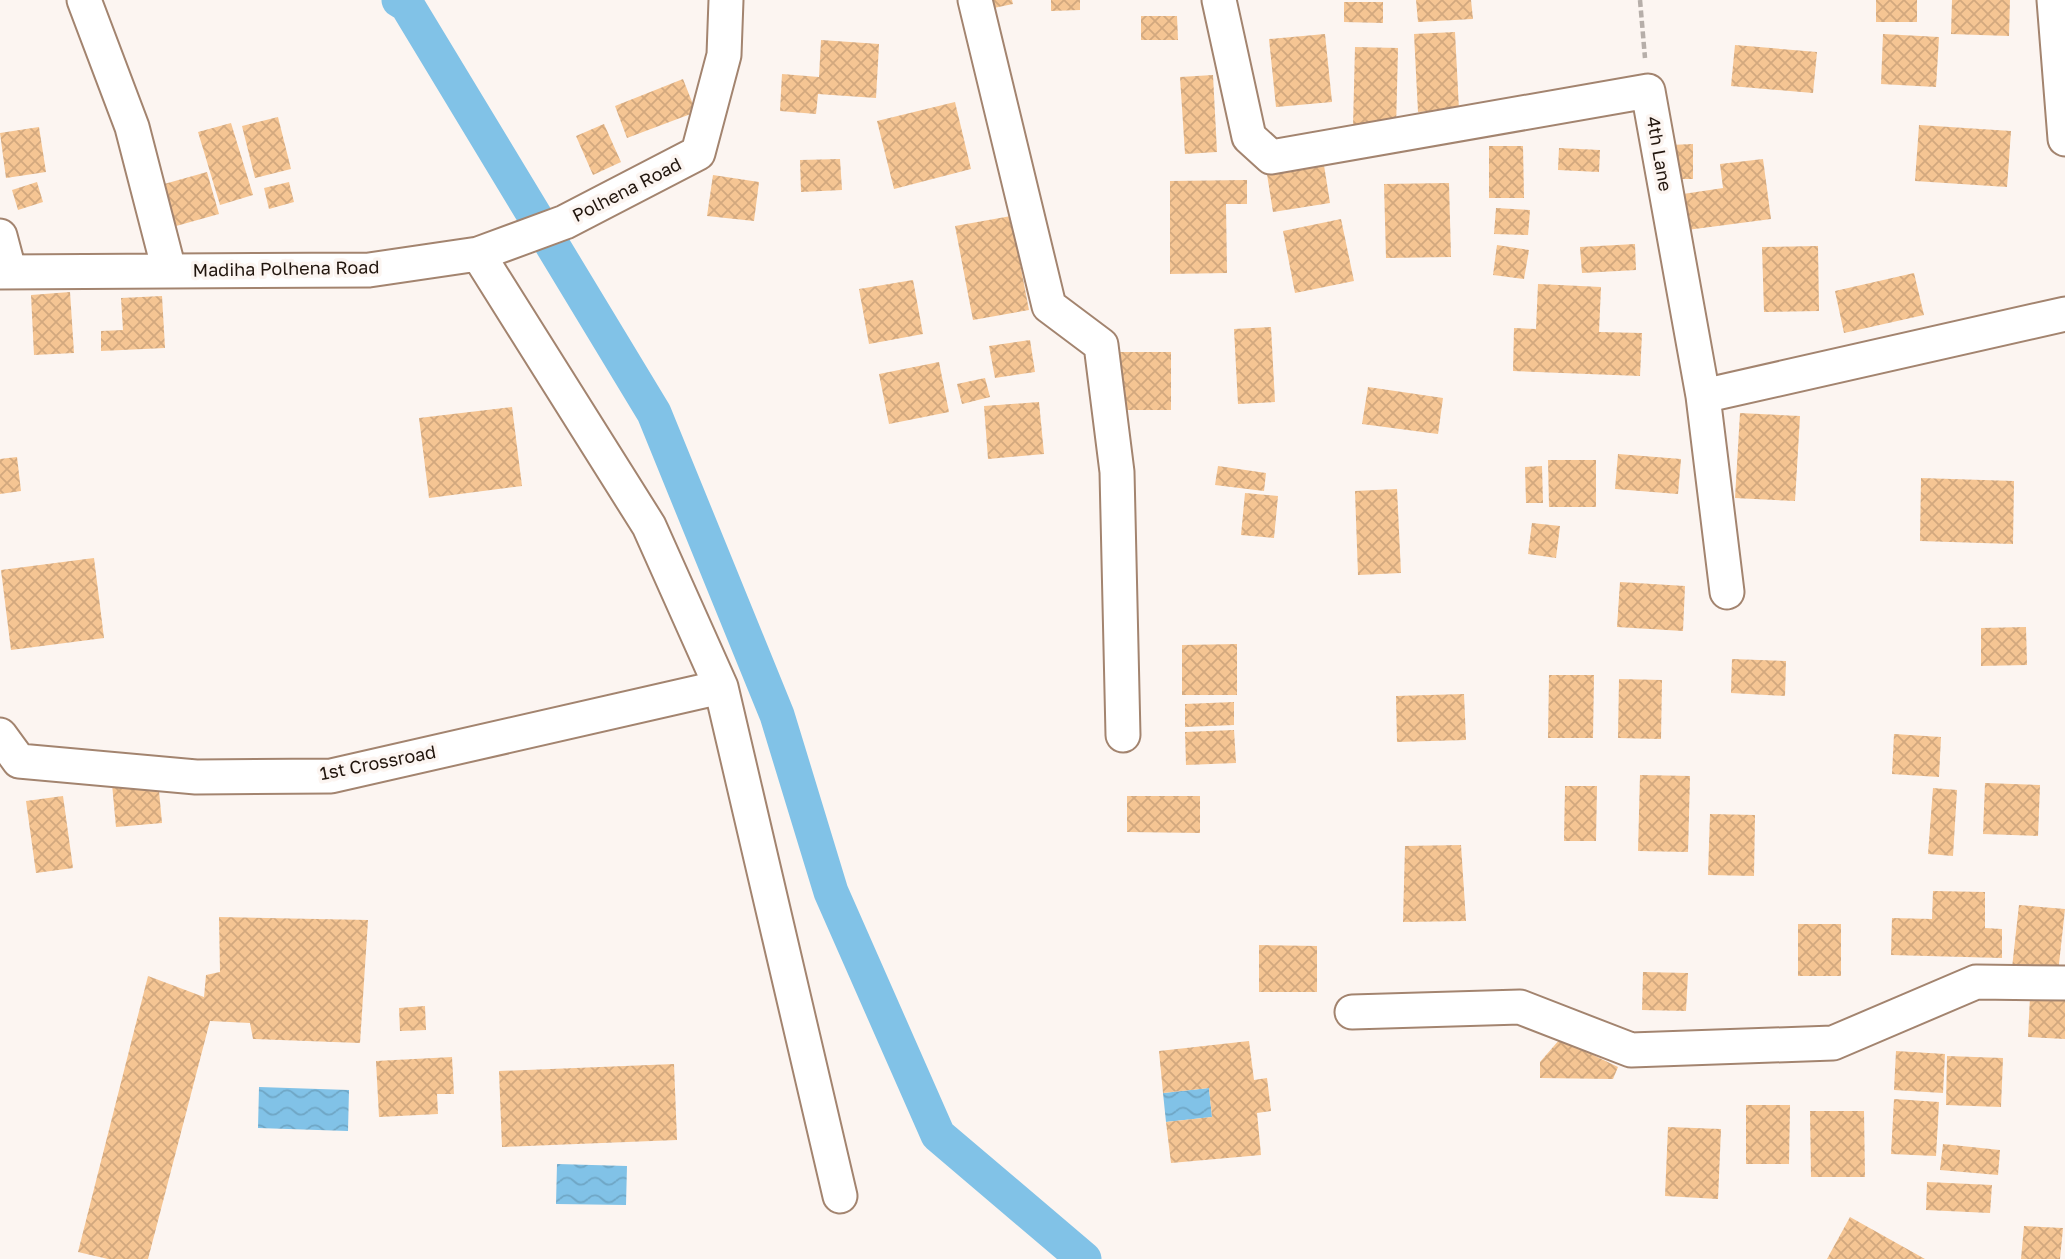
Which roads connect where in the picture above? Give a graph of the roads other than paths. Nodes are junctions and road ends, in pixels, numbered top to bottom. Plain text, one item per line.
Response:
1 (84, 0) edge
2 (726, 0) edge
3 (975, 0) edge
4 (1220, 0) edge
5 (2054, 0) edge
6 (2065, 139) edge
7 (565, 222) joint
8 (0, 236) edge
9 (493, 248) junction
10 (169, 270) junction
11 (5, 271) edge
12 (2065, 314) edge
13 (1703, 396) junction
14 (1727, 592) dead end
15 (721, 687) junction
16 (1123, 735) dead end
17 (0, 736) edge
18 (2065, 983) edge
19 (1352, 1012) dead end
20 (841, 1196) dead end

1 - 10 street
2 - 7 street, Polhena Road
3 - 16 street
4 - 13 street, 4th Lane
5 - 6 street
7 - 9 street, Madiha Polhena Road
8 - 11 street
9 - 10 street, Madiha Polhena Road
9 - 15 street
10 - 11 street, Madiha Polhena Road
12 - 13 street
13 - 14 street, 4th Lane
15 - 17 street, 1st Crossroad
15 - 20 street
18 - 19 street

